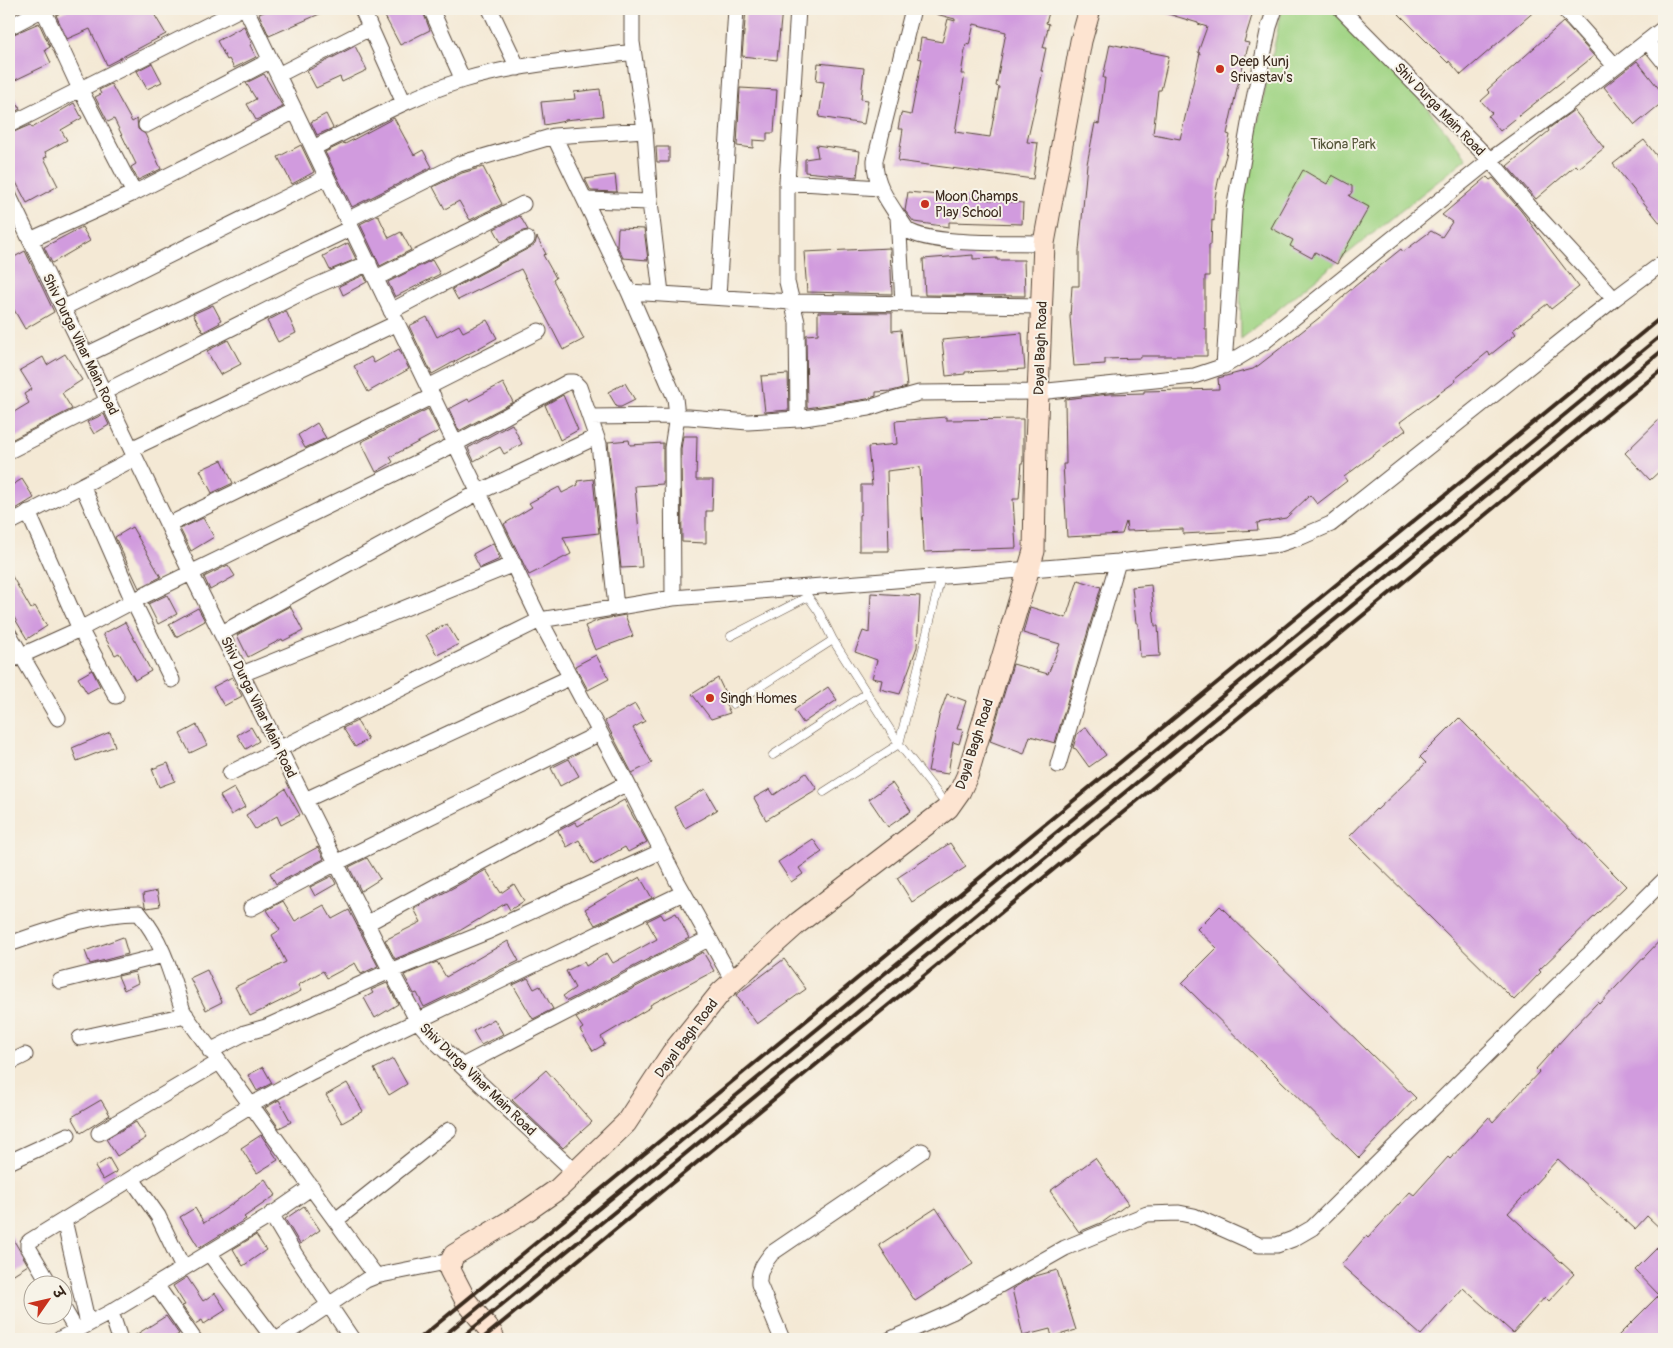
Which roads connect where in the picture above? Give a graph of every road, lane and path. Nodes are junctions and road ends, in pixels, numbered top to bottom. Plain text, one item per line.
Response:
1 (43, 9) edge
2 (240, 9) edge
3 (246, 9) edge
4 (362, 9) edge
5 (431, 9) edge
6 (490, 9) edge
7 (632, 9) edge
8 (736, 9) edge
9 (798, 9) edge
10 (913, 9) edge
11 (1090, 9) edge
12 (1275, 9) edge
13 (1341, 9) edge
14 (1564, 9) edge
15 (9, 27) edge
16 (370, 28) junction
17 (1664, 28) edge
18 (1647, 40) junction
19 (633, 52) junction
20 (270, 60) junction
21 (1664, 62) edge
22 (1615, 66) junction
23 (518, 68) junction
24 (278, 74) junction
25 (463, 80) junction
26 (80, 89) junction
27 (404, 103) junction
28 (295, 111) junction
29 (9, 125) edge
30 (146, 125) dead end
31 (645, 130) junction
32 (554, 136) junction
33 (313, 148) junction
34 (1490, 160) junction
35 (327, 177) junction
36 (787, 182) junction
37 (880, 188) junction
38 (134, 193) junction
39 (9, 196) edge
40 (586, 200) junction
41 (650, 202) junction
42 (523, 204) dead end
43 (898, 215) junction
44 (349, 224) junction
45 (526, 239) dead end
46 (30, 240) junction
47 (1044, 243) junction
48 (1664, 262) edge
49 (368, 263) junction
50 (376, 278) junction
51 (629, 292) junction
52 (661, 293) junction
53 (718, 296) junction
54 (1614, 299) junction
55 (792, 302) junction
56 (903, 303) junction
57 (1042, 306) junction
58 (63, 308) junction
59 (394, 317) junction
60 (539, 331) dead end
61 (86, 356) junction
62 (1224, 366) junction
63 (430, 392) junction
64 (1038, 392) junction
65 (106, 397) junction
66 (676, 416) junction
67 (590, 417) junction
68 (798, 420) junction
69 (596, 437) junction
70 (455, 444) junction
71 (9, 452) edge
72 (133, 453) junction
73 (82, 485) junction
74 (479, 492) junction
75 (28, 512) junction
76 (9, 523) edge
77 (168, 525) junction
78 (1118, 562) junction
79 (514, 564) junction
80 (1028, 570) junction
81 (191, 573) junction
82 (941, 577) junction
83 (805, 593) junction
84 (673, 598) junction
85 (133, 601) junction
86 (616, 607) junction
87 (540, 620) junction
88 (80, 629) junction
89 (222, 633) junction
90 (9, 634) edge
91 (731, 636) dead end
92 (833, 640) junction
93 (15, 658) edge
94 (242, 674) junction
95 (571, 677) junction
96 (172, 680) dead end
97 (867, 693) junction
98 (116, 696) dead end
99 (733, 704) dead end
100 (58, 718) dead end
101 (600, 733) junction
102 (899, 744) junction
103 (279, 748) junction
104 (772, 755) dead end
105 (1058, 765) dead end
106 (230, 774) dead end
107 (627, 783) junction
108 (824, 792) dead end
109 (304, 800) junction
110 (948, 808) junction
111 (662, 851) junction
112 (336, 863) junction
113 (1664, 880) edge
114 (683, 892) junction
115 (251, 908) dead end
116 (366, 924) junction
117 (708, 939) junction
118 (9, 944) edge
119 (164, 955) junction
120 (390, 970) junction
121 (60, 981) dead end
122 (733, 981) junction
123 (186, 1015) junction
124 (417, 1020) junction
125 (80, 1038) dead end
126 (25, 1055) dead end
127 (214, 1056) junction
128 (9, 1063) edge
129 (462, 1066) junction
130 (251, 1105) junction
131 (449, 1130) dead end
132 (100, 1133) dead end
133 (68, 1135) dead end
134 (922, 1151) dead end
135 (9, 1162) edge
136 (575, 1172) junction
137 (132, 1180) junction
138 (312, 1188) junction
139 (271, 1214) junction
140 (64, 1220) junction
141 (336, 1220) junction
142 (209, 1253) junction
143 (451, 1261) junction
144 (183, 1268) junction
145 (44, 1276) edge
146 (376, 1276) junction
147 (156, 1285) junction
148 (330, 1306) junction
149 (111, 1312) junction
150 (72, 1316) edge
151 (82, 1327) junction
152 (60, 1339) edge
153 (120, 1339) edge
154 (194, 1339) edge
155 (274, 1339) edge
156 (278, 1339) edge
157 (352, 1339) edge
158 (494, 1339) edge
159 (782, 1339) edge
160 (891, 1339) edge

1 - 15 street
1 - 26 street
2 - 26 street
3 - 20 street
4 - 16 street
5 - 25 street
6 - 23 street
7 - 19 street
8 - 53 street
9 - 36 street
10 - 37 street
11 - 47 street, Dayal Bagh Road
12 - 62 street
13 - 34 street, Shiv Durga Main Road
14 - 22 street
16 - 24 street
16 - 27 street
17 - 18 street
18 - 21 street
18 - 22 street
19 - 23 street
19 - 31 street
20 - 24 street
20 - 30 street
22 - 34 street
23 - 25 street
24 - 28 street
25 - 27 street
26 - 29 street
26 - 38 street
27 - 33 street
28 - 33 street
28 - 38 street
31 - 32 street
31 - 41 street
32 - 40 street
32 - 44 street
33 - 35 street
34 - 54 street, Shiv Durga Main Road
34 - 62 street
35 - 44 street
35 - 58 street
36 - 37 street
36 - 55 street
37 - 43 street
38 - 46 street
39 - 46 street, Shiv Durga Vihar Main Road
40 - 41 street
40 - 51 street
41 - 52 street
42 - 50 street
43 - 47 street
43 - 56 street
44 - 49 street
44 - 61 street
45 - 59 street
46 - 58 street, Shiv Durga Vihar Main Road
47 - 57 street, Dayal Bagh Road
48 - 54 street
49 - 50 street
49 - 65 street
50 - 59 street
51 - 52 street
51 - 66 street
52 - 53 street
53 - 55 street
54 - 78 street
55 - 56 street
55 - 68 street
56 - 57 street
57 - 64 street, Dayal Bagh Road
58 - 61 street, Shiv Durga Vihar Main Road
59 - 63 street
59 - 72 street
60 - 63 street
61 - 65 street, Shiv Durga Vihar Main Road
62 - 64 street
63 - 70 street
63 - 77 street
64 - 68 street
64 - 80 street, Dayal Bagh Road
65 - 71 street
65 - 72 street, Shiv Durga Vihar Main Road
66 - 67 street
66 - 68 street
66 - 84 street
67 - 69 street
67 - 70 street
69 - 74 street
69 - 86 street
70 - 74 street
70 - 81 street
72 - 73 street
72 - 77 street, Shiv Durga Vihar Main Road
73 - 75 street
73 - 85 street
74 - 79 street
74 - 89 street
75 - 76 street
75 - 88 street
77 - 81 street, Shiv Durga Vihar Main Road
78 - 80 street
78 - 105 street
79 - 87 street
79 - 94 street
80 - 82 street
80 - 110 street, Dayal Bagh Road
81 - 85 street
81 - 89 street, Shiv Durga Vihar Main Road
82 - 83 street
82 - 102 lane
83 - 84 street
83 - 91 lane
83 - 92 lane
84 - 86 street
85 - 88 street
85 - 96 street
86 - 87 street
87 - 95 street
87 - 103 street
88 - 93 street
88 - 98 street
89 - 94 street, Shiv Durga Vihar Main Road
90 - 93 street
92 - 97 lane
92 - 99 lane
93 - 100 street
94 - 103 street, Shiv Durga Vihar Main Road
95 - 101 street
95 - 109 street
97 - 102 lane
97 - 104 lane
101 - 107 street
101 - 112 street
102 - 108 lane
102 - 110 lane
103 - 106 street
103 - 109 street, Shiv Durga Vihar Main Road
107 - 111 street
107 - 116 street
109 - 112 street, Shiv Durga Vihar Main Road
110 - 122 street, Dayal Bagh Road
111 - 114 street
111 - 120 street
112 - 115 street
112 - 116 street, Shiv Durga Vihar Main Road
113 - 160 street
114 - 117 street
114 - 124 street
116 - 120 street, Shiv Durga Vihar Main Road
117 - 122 street
117 - 129 street
118 - 119 street
119 - 121 street
119 - 123 street
120 - 124 street, Shiv Durga Vihar Main Road
120 - 127 street
122 - 136 street, Dayal Bagh Road
123 - 125 street
123 - 127 street
124 - 129 street, Shiv Durga Vihar Main Road
124 - 130 street
126 - 128 street
127 - 130 street
127 - 132 street
129 - 136 street, Shiv Durga Vihar Main Road
130 - 137 street
130 - 138 street
131 - 141 street
133 - 135 street
134 - 159 street
136 - 143 street, Dayal Bagh Road
137 - 140 street
137 - 144 street
138 - 139 street
138 - 141 street
139 - 142 street
139 - 148 street
140 - 145 street
140 - 151 street
141 - 146 street
142 - 144 street
142 - 155 street
143 - 146 street
143 - 158 street
144 - 147 street
146 - 148 street
147 - 149 street
147 - 154 street
148 - 156 street
148 - 157 street
149 - 151 street
149 - 153 street
150 - 151 street
151 - 152 street

